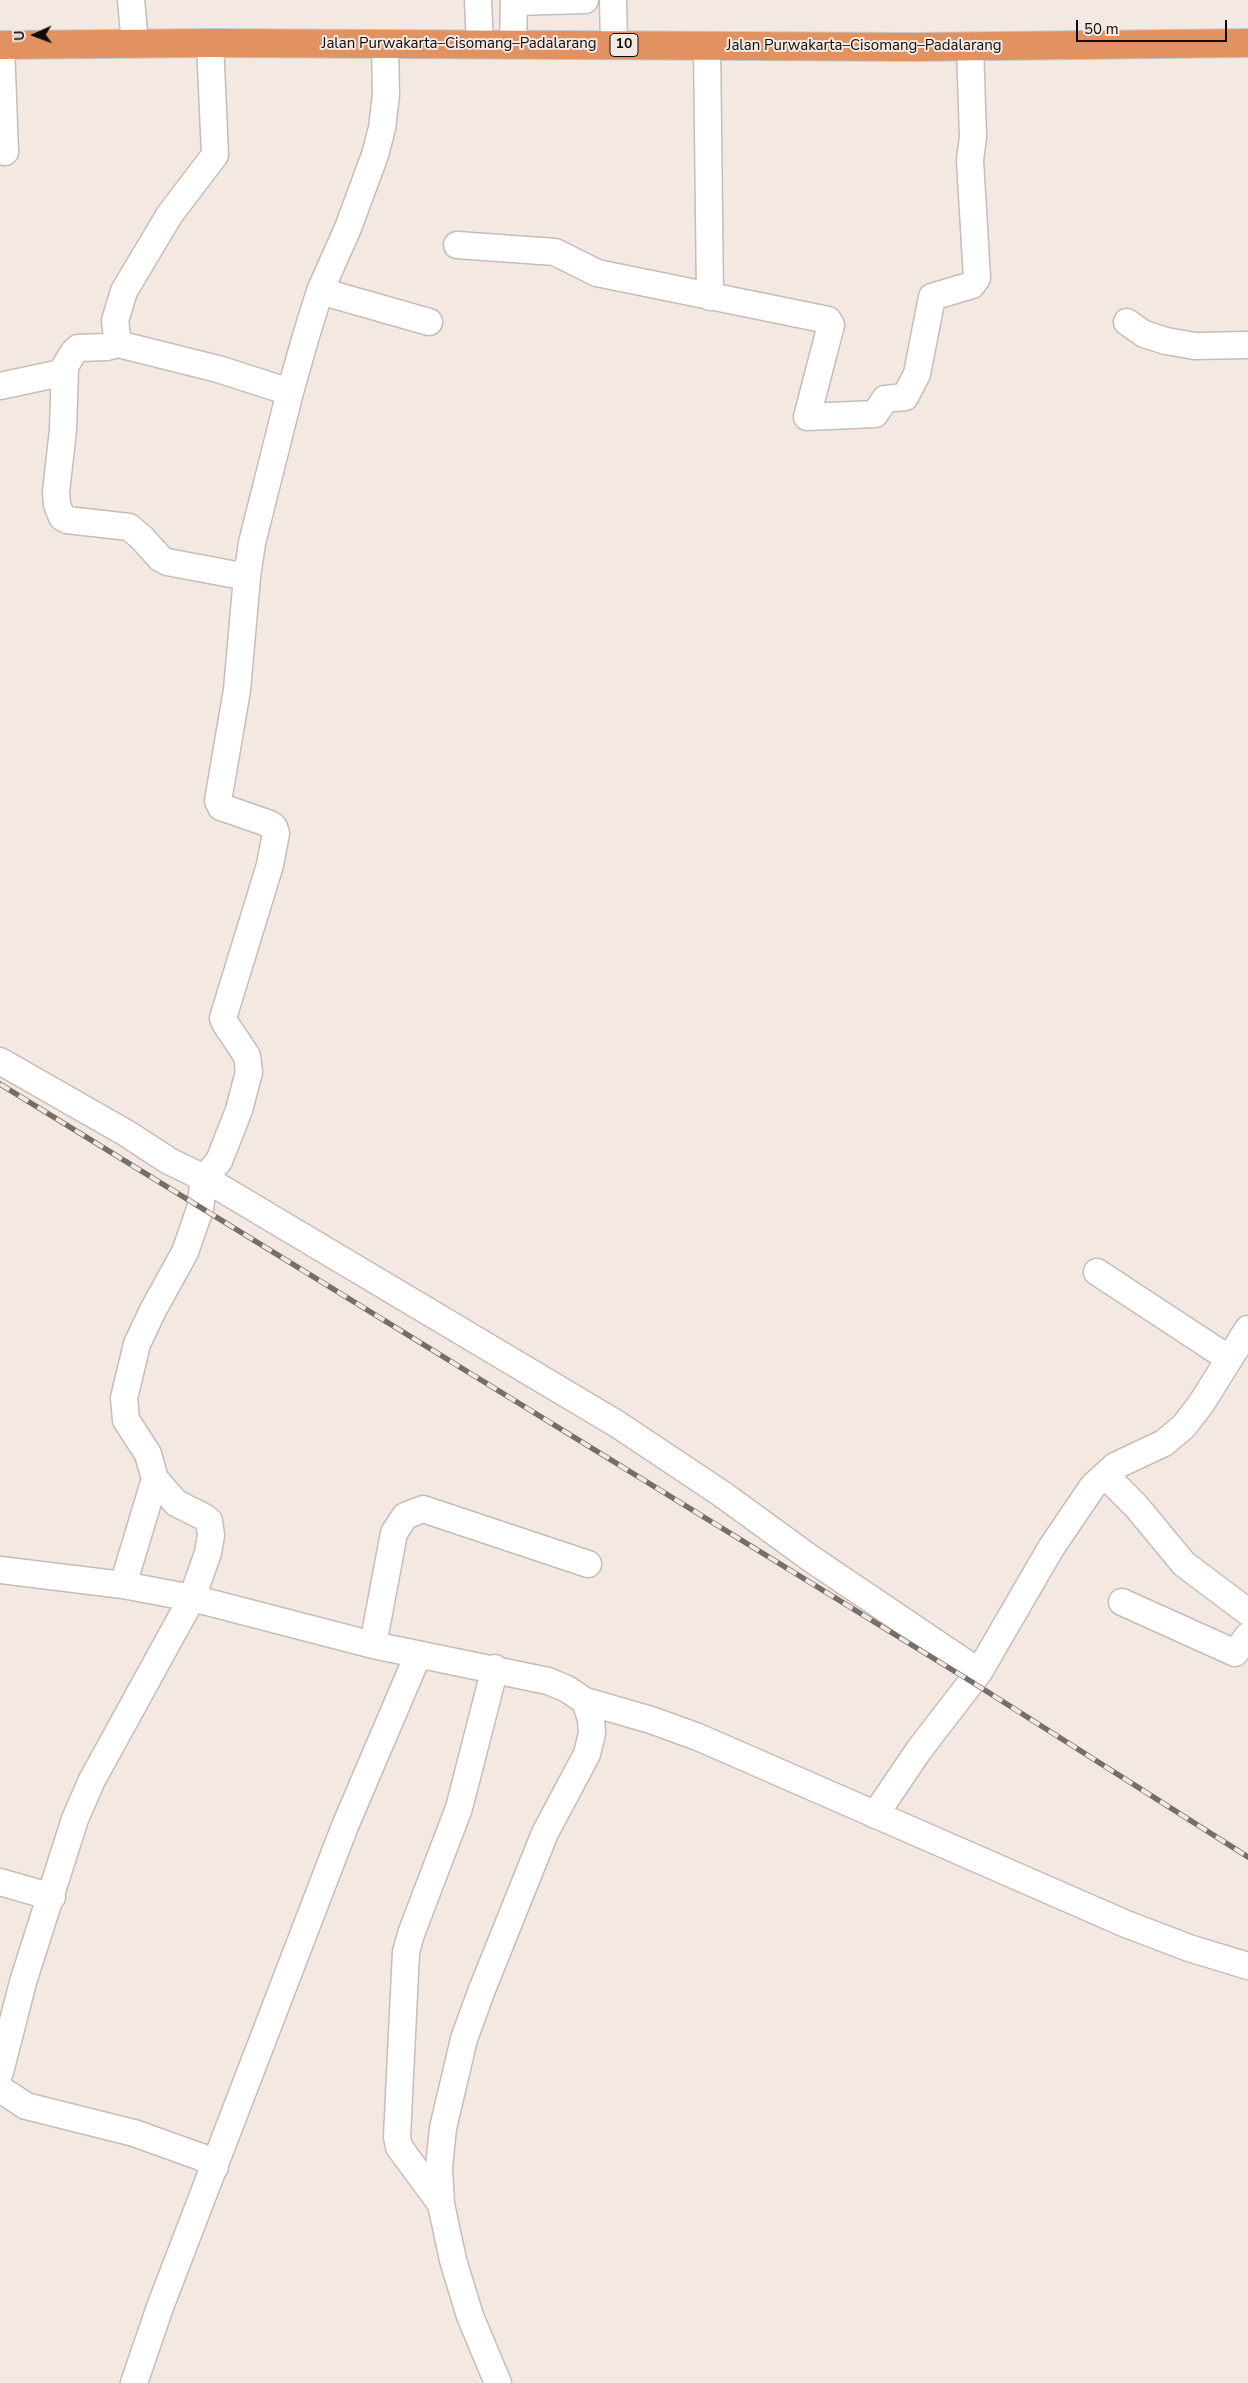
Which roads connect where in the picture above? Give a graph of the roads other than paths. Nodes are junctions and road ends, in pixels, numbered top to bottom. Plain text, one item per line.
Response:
1 (131, 0) edge
2 (478, 0) edge
3 (585, 0) edge
4 (613, 0) edge
5 (514, 1) edge
6 (210, 43) junction
7 (1248, 43) edge
8 (135, 44) junction
9 (385, 44) junction
10 (614, 44) junction
11 (1, 45) edge
12 (480, 45) junction
13 (514, 45) junction
14 (708, 46) junction
15 (970, 46) junction
16 (5, 152) dead end
17 (457, 245) dead end
18 (320, 290) junction
19 (710, 297) junction
20 (429, 322) dead end
21 (1127, 322) dead end
22 (118, 344) junction
23 (1248, 345) edge
24 (65, 368) junction
25 (0, 386) edge
26 (290, 392) junction
27 (247, 577) junction
28 (0, 1061) edge
29 (204, 1178) junction
30 (1097, 1272) dead end
31 (1248, 1329) edge
32 (1228, 1358) junction
33 (1105, 1475) junction
34 (155, 1479) junction
35 (588, 1564) dead end
36 (0, 1570) edge
37 (123, 1585) junction
38 (192, 1598) junction
39 (1122, 1602) dead end
40 (1248, 1612) edge
41 (1248, 1636) edge
42 (373, 1645) junction
43 (418, 1655) junction
44 (495, 1668) junction
45 (979, 1672) junction
46 (585, 1701) junction
47 (875, 1815) junction
48 (0, 1882) edge
49 (52, 1897) junction
50 (1248, 1966) edge
51 (1, 2088) edge
52 (215, 2168) junction
53 (441, 2204) junction
54 (134, 2383) edge
55 (498, 2383) edge

1 - 8 street
2 - 12 street
3 - 5 street
4 - 10 street
5 - 13 street
6 - 8 highway, Jalan Purwakarta–Cisomang–Padalarang / 10
6 - 9 highway, Jalan Purwakarta–Cisomang–Padalarang / 10
6 - 22 street
7 - 15 highway, Jalan Purwakarta–Cisomang–Padalarang / 10
8 - 11 highway, Jalan Purwakarta–Cisomang–Padalarang / 10
9 - 12 highway, Jalan Purwakarta–Cisomang–Padalarang / 10
9 - 18 street
10 - 13 highway, Jalan Purwakarta–Cisomang–Padalarang / 10
10 - 14 highway, Jalan Purwakarta–Cisomang–Padalarang / 10
11 - 16 street
12 - 13 highway, Jalan Purwakarta–Cisomang–Padalarang / 10
14 - 15 highway, Jalan Purwakarta–Cisomang–Padalarang / 10
14 - 19 street
15 - 19 street
17 - 19 street
18 - 20 street
18 - 26 street
21 - 23 street
22 - 24 street
22 - 26 street
24 - 25 street
24 - 27 street
26 - 27 street
27 - 29 street
28 - 29 street
29 - 34 street
29 - 45 street
30 - 32 street
31 - 32 street
32 - 33 street
33 - 40 street
33 - 45 street
34 - 37 street
34 - 38 street
35 - 42 street
36 - 37 street
37 - 38 street
38 - 42 street
38 - 49 street
39 - 41 street
42 - 43 street
43 - 44 street
43 - 52 street
44 - 46 street
44 - 53 street
45 - 47 street
46 - 47 street
46 - 53 street
47 - 50 street
48 - 49 street
49 - 51 street
51 - 52 street
52 - 54 street
53 - 55 street

